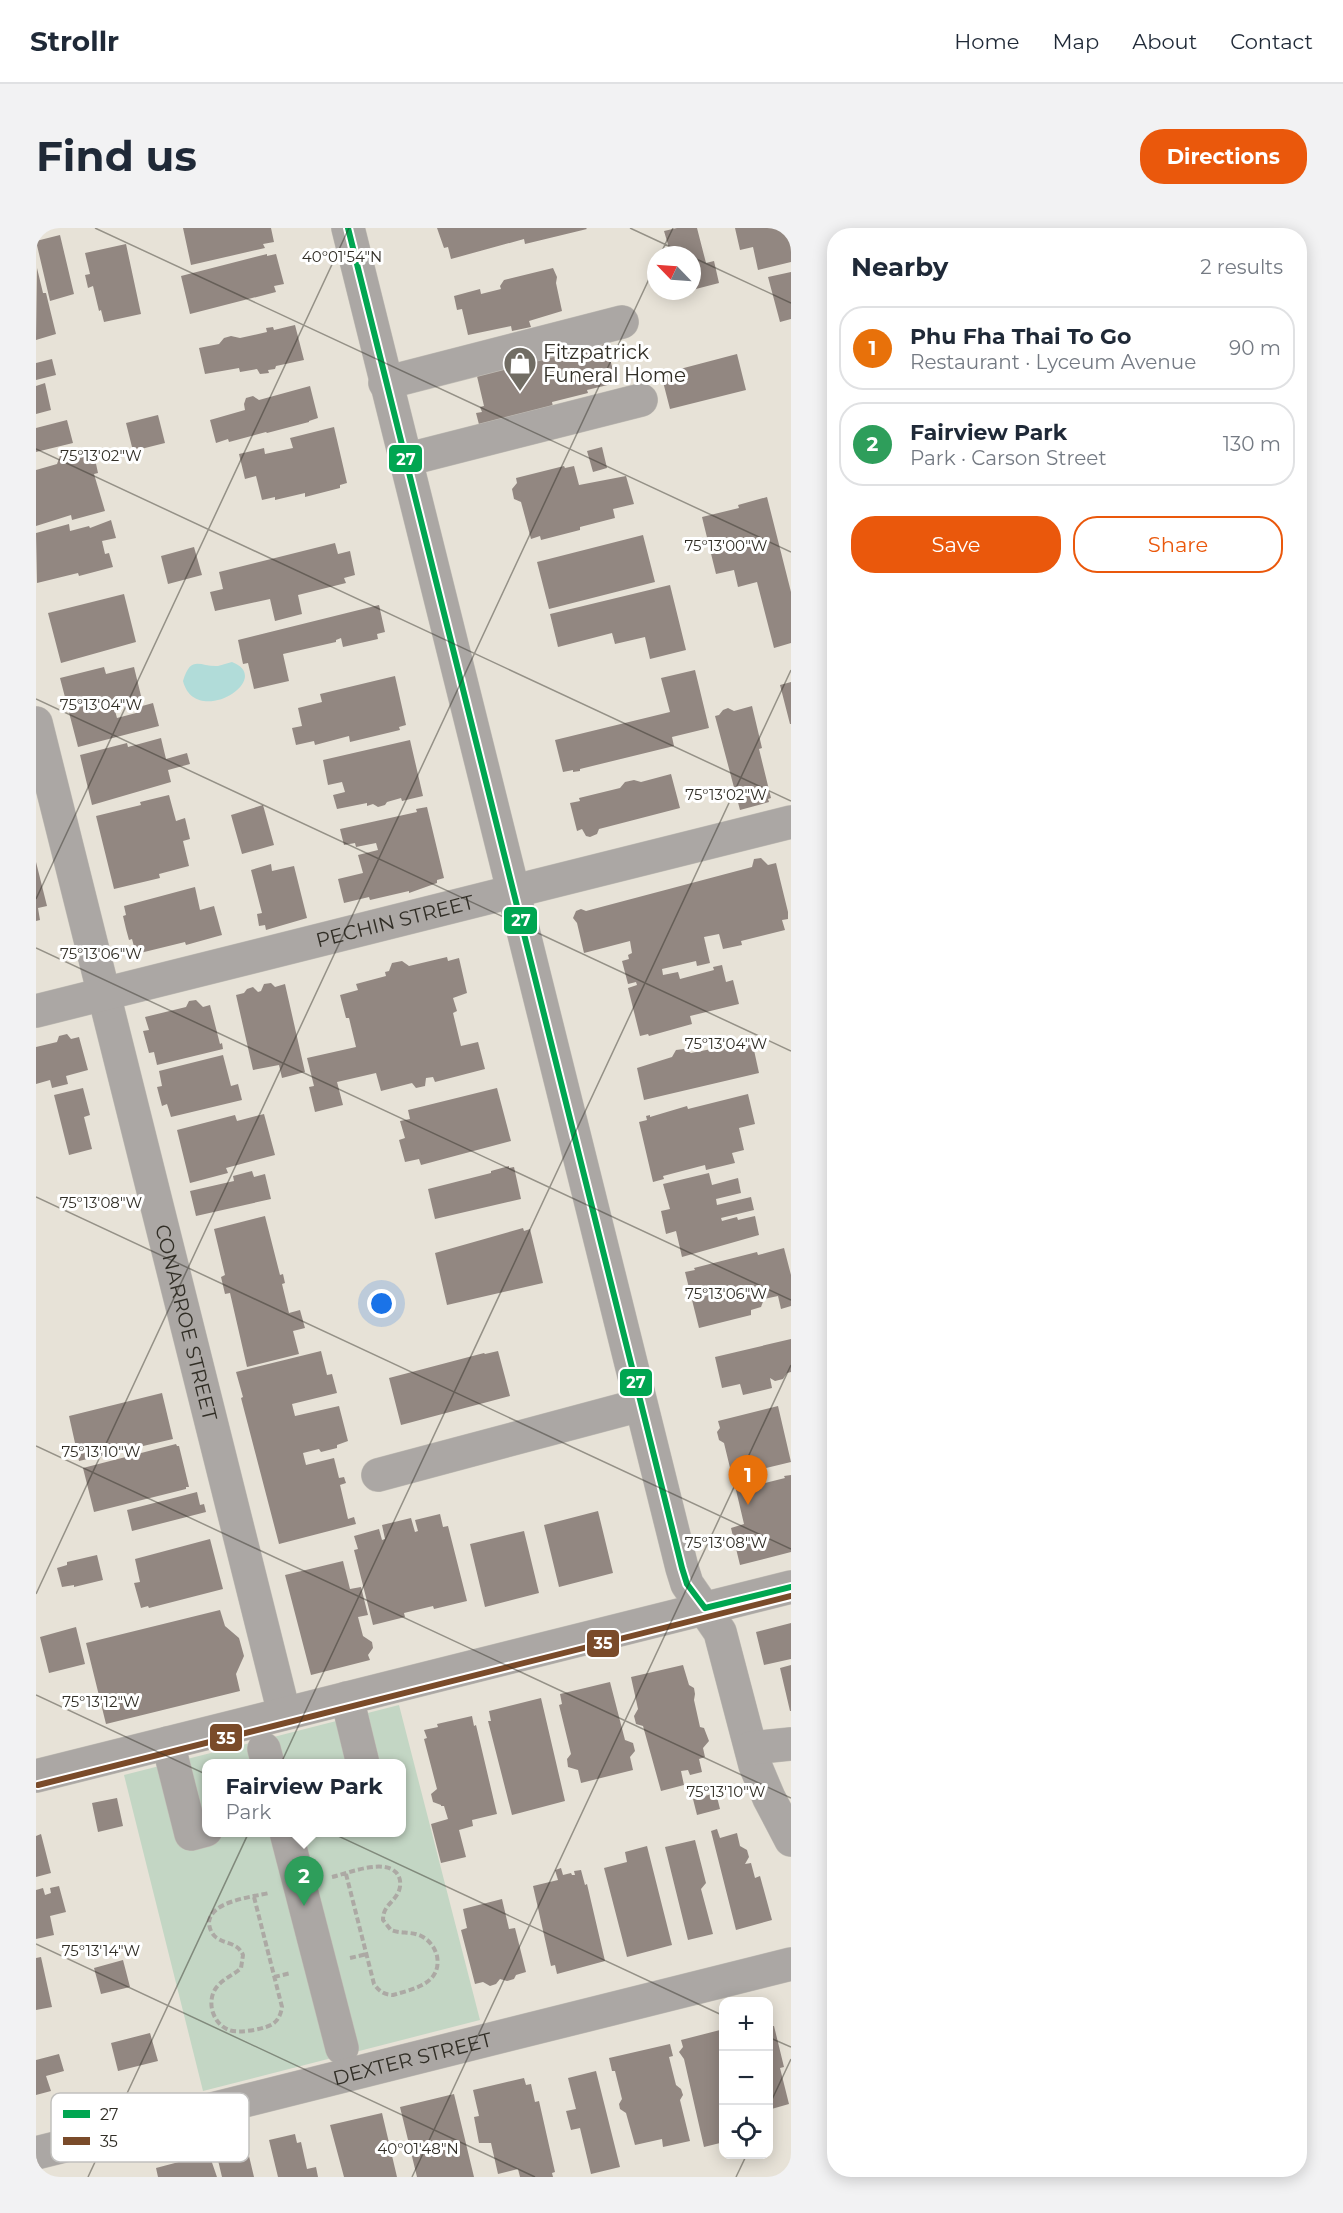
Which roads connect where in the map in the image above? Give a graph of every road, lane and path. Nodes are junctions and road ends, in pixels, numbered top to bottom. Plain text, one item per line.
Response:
1 (348, 228) edge
2 (622, 322) dead end
3 (385, 383) junction
4 (641, 399) dead end
5 (405, 460) junction
6 (36, 723) edge
7 (791, 822) edge
8 (513, 892) junction
9 (104, 994) junction
10 (36, 1011) edge
11 (640, 1405) junction
12 (378, 1475) dead end
13 (791, 1587) edge
14 (705, 1608) junction
15 (347, 1698) junction
16 (284, 1713) junction
17 (168, 1743) junction
18 (791, 1744) edge
19 (751, 1748) junction
20 (362, 1759) edge
21 (36, 1776) edge
22 (202, 1831) edge
23 (287, 1837) edge
24 (791, 1840) edge
25 (346, 1874) joint
26 (254, 1897) joint
27 (791, 1964) edge
28 (342, 2048) dead end
29 (249, 2100) edge
30 (51, 2149) edge
31 (36, 2153) edge

1 - 3 street
2 - 3 street
3 - 5 street
4 - 5 street
5 - 8 street
6 - 9 street, CONARROE STREET
7 - 8 street, PECHIN STREET
8 - 9 street, PECHIN STREET
8 - 11 street
9 - 10 street, PECHIN STREET
9 - 16 street, CONARROE STREET
11 - 12 street
11 - 14 street
13 - 14 street
14 - 15 street
14 - 19 street
15 - 16 street
15 - 20 street
16 - 17 street
17 - 21 street
17 - 22 street
18 - 19 street
19 - 24 street
23 - 28 street
25 - 25 path
26 - 26 path
27 - 29 street, DEXTER STREET
30 - 31 street, DEXTER STREET

